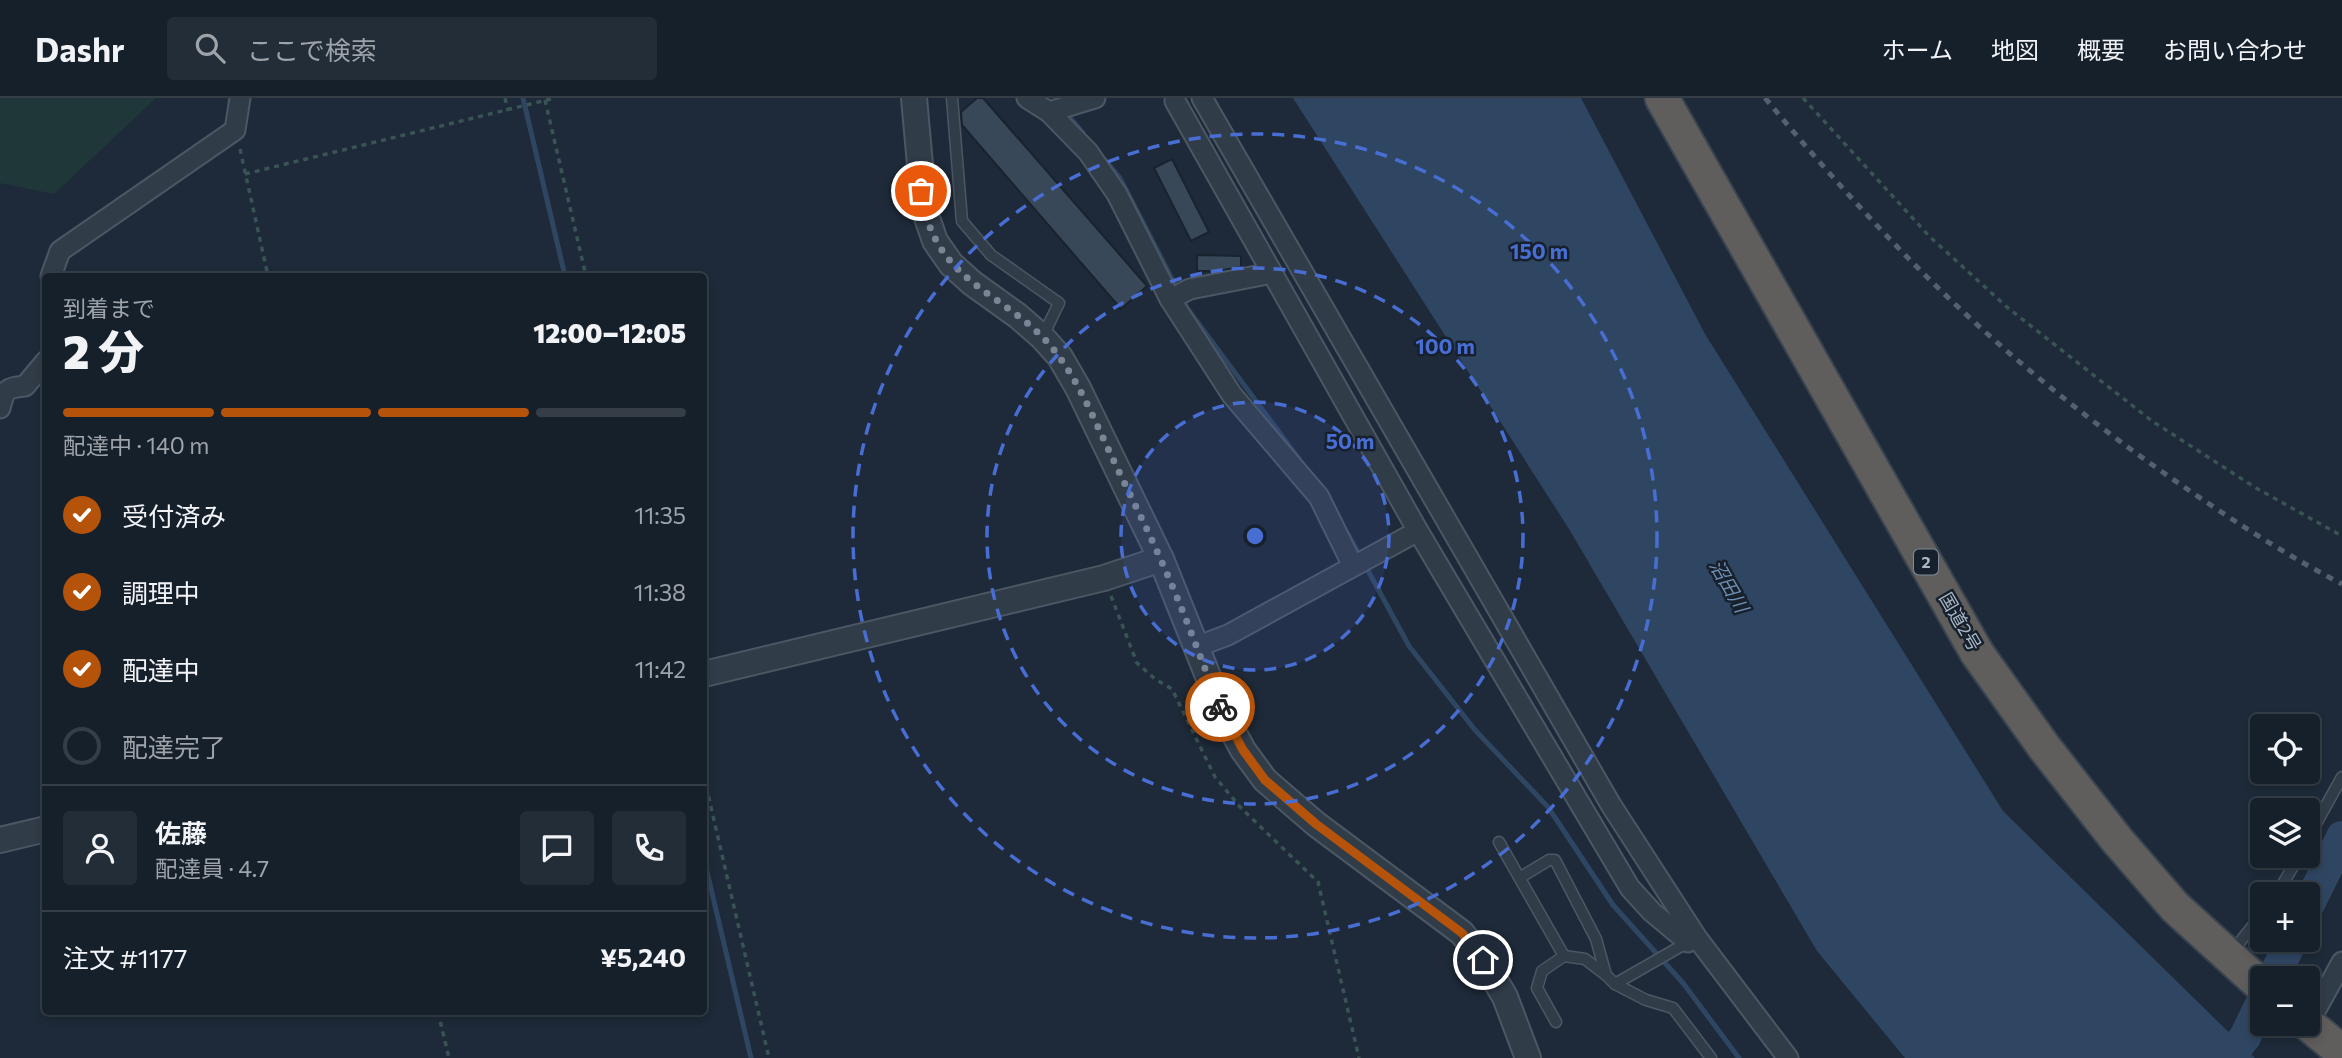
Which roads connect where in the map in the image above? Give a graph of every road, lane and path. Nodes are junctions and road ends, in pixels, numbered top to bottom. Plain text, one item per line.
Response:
1 (240, 98) edge
2 (505, 98) edge
3 (555, 98) edge
4 (914, 98) edge
5 (952, 98) edge
6 (1027, 98) edge
7 (1095, 98) edge
8 (1202, 98) edge
9 (1662, 98) edge
10 (1803, 98) edge
11 (545, 99) edge
12 (1175, 101) dead end
13 (508, 111) junction
14 (1049, 113) junction
15 (236, 130) junction
16 (245, 174) junction
17 (52, 273) edge
18 (267, 273) edge
19 (585, 273) edge
20 (1272, 273) junction
21 (1170, 299) junction
22 (1042, 337) junction
23 (42, 366) edge
24 (5, 383) edge
25 (0, 408) edge
26 (1418, 531) junction
27 (2342, 536) edge
28 (1161, 559) junction
29 (1353, 566) junction
30 (1104, 578) junction
31 (1196, 647) junction
32 (707, 673) edge
33 (2342, 777) edge
34 (707, 790) edge
35 (2320, 816) edge
36 (42, 830) edge
37 (0, 840) edge
38 (1499, 842) dead end
39 (1521, 877) junction
40 (2250, 929) edge
41 (1692, 940) junction
42 (1564, 956) junction
43 (2228, 956) junction
44 (2342, 962) edge
45 (1606, 975) junction
46 (2250, 976) edge
47 (1615, 984) junction
48 (2320, 1002) edge
49 (439, 1015) edge
50 (1556, 1021) dead end
51 (2320, 1034) edge
52 (2342, 1052) edge
53 (449, 1058) edge
54 (769, 1058) edge
55 (1359, 1058) edge
56 (1528, 1058) edge
57 (1711, 1058) edge
58 (1788, 1058) edge

1 - 15 street
2 - 13 path
3 - 11 path
4 - 22 street
5 - 22 lane
6 - 14 street
7 - 14 street
8 - 41 street
9 - 43 highway, 国道2号 / 2
10 - 27 path
11 - 13 path
11 - 19 path
12 - 20 street
13 - 16 path
14 - 21 street
15 - 16 path
15 - 17 street
16 - 18 path
20 - 21 street
20 - 26 street
21 - 29 street
22 - 28 street
23 - 24 street
24 - 25 street
26 - 29 street
26 - 41 street
28 - 30 street
28 - 31 street
29 - 31 street
30 - 32 street
30 - 55 path
31 - 56 street
33 - 35 lane
34 - 54 path
36 - 37 street
38 - 39 lane
39 - 42 lane
39 - 45 lane
40 - 43 lane
41 - 47 lane
41 - 58 street
42 - 45 lane
42 - 50 lane
43 - 46 highway, 国道2号 / 2
44 - 48 street
45 - 47 lane
47 - 57 lane
49 - 53 path
51 - 52 highway

